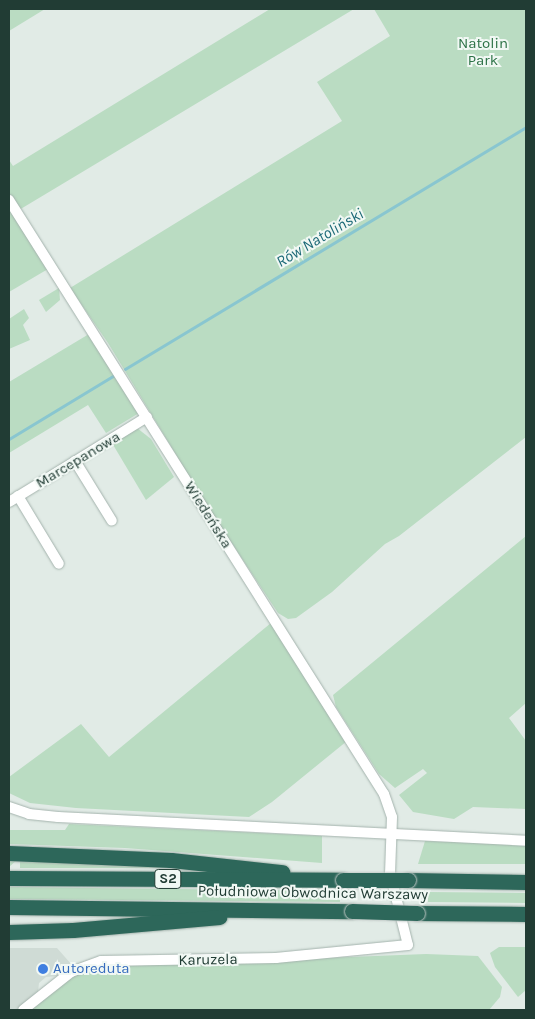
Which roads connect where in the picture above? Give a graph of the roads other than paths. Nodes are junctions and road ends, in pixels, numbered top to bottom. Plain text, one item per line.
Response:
1 (9, 200) edge
2 (146, 417) junction
3 (75, 461) junction
4 (13, 499) edge
5 (112, 521) dead end
6 (59, 564) dead end
7 (9, 807) edge
8 (392, 835) junction
9 (526, 841) edge
10 (9, 853) edge
11 (9, 878) edge
12 (328, 880) junction
13 (526, 882) edge
14 (9, 907) edge
15 (285, 910) junction
16 (526, 914) edge
17 (9, 932) edge
18 (408, 945) joint
19 (23, 1010) edge

1 - 2 street, Wiedeńska
2 - 3 street, Marcepanowa
2 - 8 street, Wiedeńska
3 - 4 street, Marcepanowa
3 - 5 street
4 - 6 street
7 - 8 street
8 - 9 street
8 - 18 street, Wiedeńska
10 - 12 highway
11 - 12 highway, Południowa Obwodnica Warszawy / S2
12 - 13 highway, Południowa Obwodnica Warszawy / S2, bridge
14 - 15 highway, Południowa Obwodnica Warszawy / S2
15 - 16 highway, Południowa Obwodnica Warszawy / S2, bridge
15 - 17 highway
18 - 19 street, Karuzela

